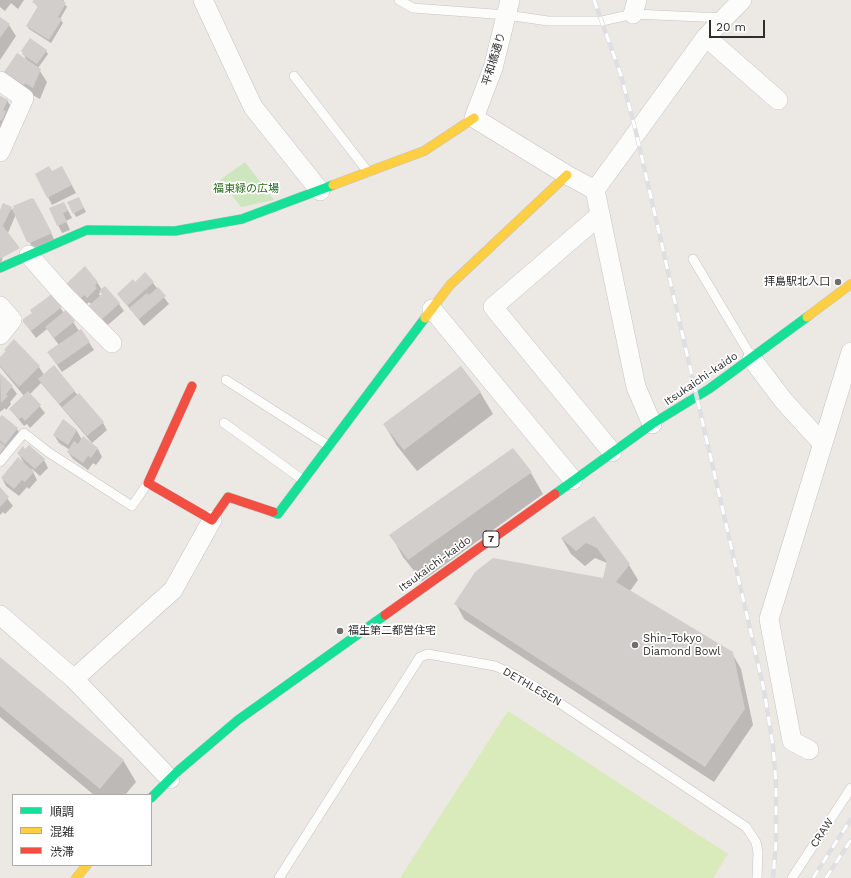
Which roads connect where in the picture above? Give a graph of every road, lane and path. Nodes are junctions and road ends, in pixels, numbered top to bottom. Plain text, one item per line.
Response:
1 (203, 0) edge
2 (399, 0) edge
3 (742, 0) edge
4 (635, 7) edge
5 (509, 8) edge
6 (724, 18) junction
7 (706, 37) junction
8 (294, 76) dead end
9 (0, 81) edge
10 (778, 100) dead end
11 (474, 118) junction
12 (0, 152) edge
13 (368, 172) junction
14 (567, 175) junction
15 (595, 190) junction
16 (320, 191) junction
17 (600, 214) junction
18 (29, 255) junction
19 (693, 259) dead end
20 (0, 268) edge
21 (851, 284) edge
22 (0, 306) edge
23 (432, 309) junction
24 (0, 335) edge
25 (112, 343) dead end
26 (851, 352) edge
27 (752, 358) junction
28 (226, 380) dead end
29 (192, 386) dead end
30 (224, 423) dead end
31 (652, 424) junction
32 (822, 443) junction
33 (329, 446) junction
34 (612, 452) junction
35 (0, 462) edge
36 (303, 480) junction
37 (573, 480) junction
38 (148, 483) junction
39 (212, 520) junction
40 (0, 615) edge
41 (74, 679) junction
42 (809, 750) dead end
43 (170, 779) junction
44 (851, 788) edge
45 (152, 797) edge
46 (86, 866) edge
47 (76, 878) edge
48 (279, 878) edge
49 (756, 878) edge
50 (792, 878) edge

1 - 16 street
2 - 5 lane
3 - 6 street
4 - 5 lane
4 - 6 lane
5 - 11 street, 平和橋通り
6 - 7 street
7 - 10 street
7 - 15 street
8 - 13 lane
9 - 12 street
11 - 13 street
11 - 14 street
13 - 16 street
14 - 15 street
14 - 23 street
15 - 17 street
16 - 18 street
17 - 31 street
17 - 34 street
18 - 20 street
18 - 25 street
19 - 27 lane
21 - 27 street, Itsukaichi-kaido / 7
22 - 24 street
23 - 33 street
23 - 37 street
26 - 32 street
27 - 31 street, Itsukaichi-kaido / 7
27 - 32 street
28 - 33 lane
29 - 38 street
30 - 36 lane
31 - 34 street, Itsukaichi-kaido / 7
32 - 42 street
33 - 36 street
34 - 37 street, Itsukaichi-kaido / 7
35 - 38 lane
36 - 39 street
37 - 43 street, Itsukaichi-kaido / 7
38 - 39 street
39 - 41 street
40 - 41 street
41 - 43 street
43 - 45 street, Itsukaichi-kaido / 7
44 - 50 lane, CRAW
46 - 47 street
48 - 49 lane, DETHLESEN

